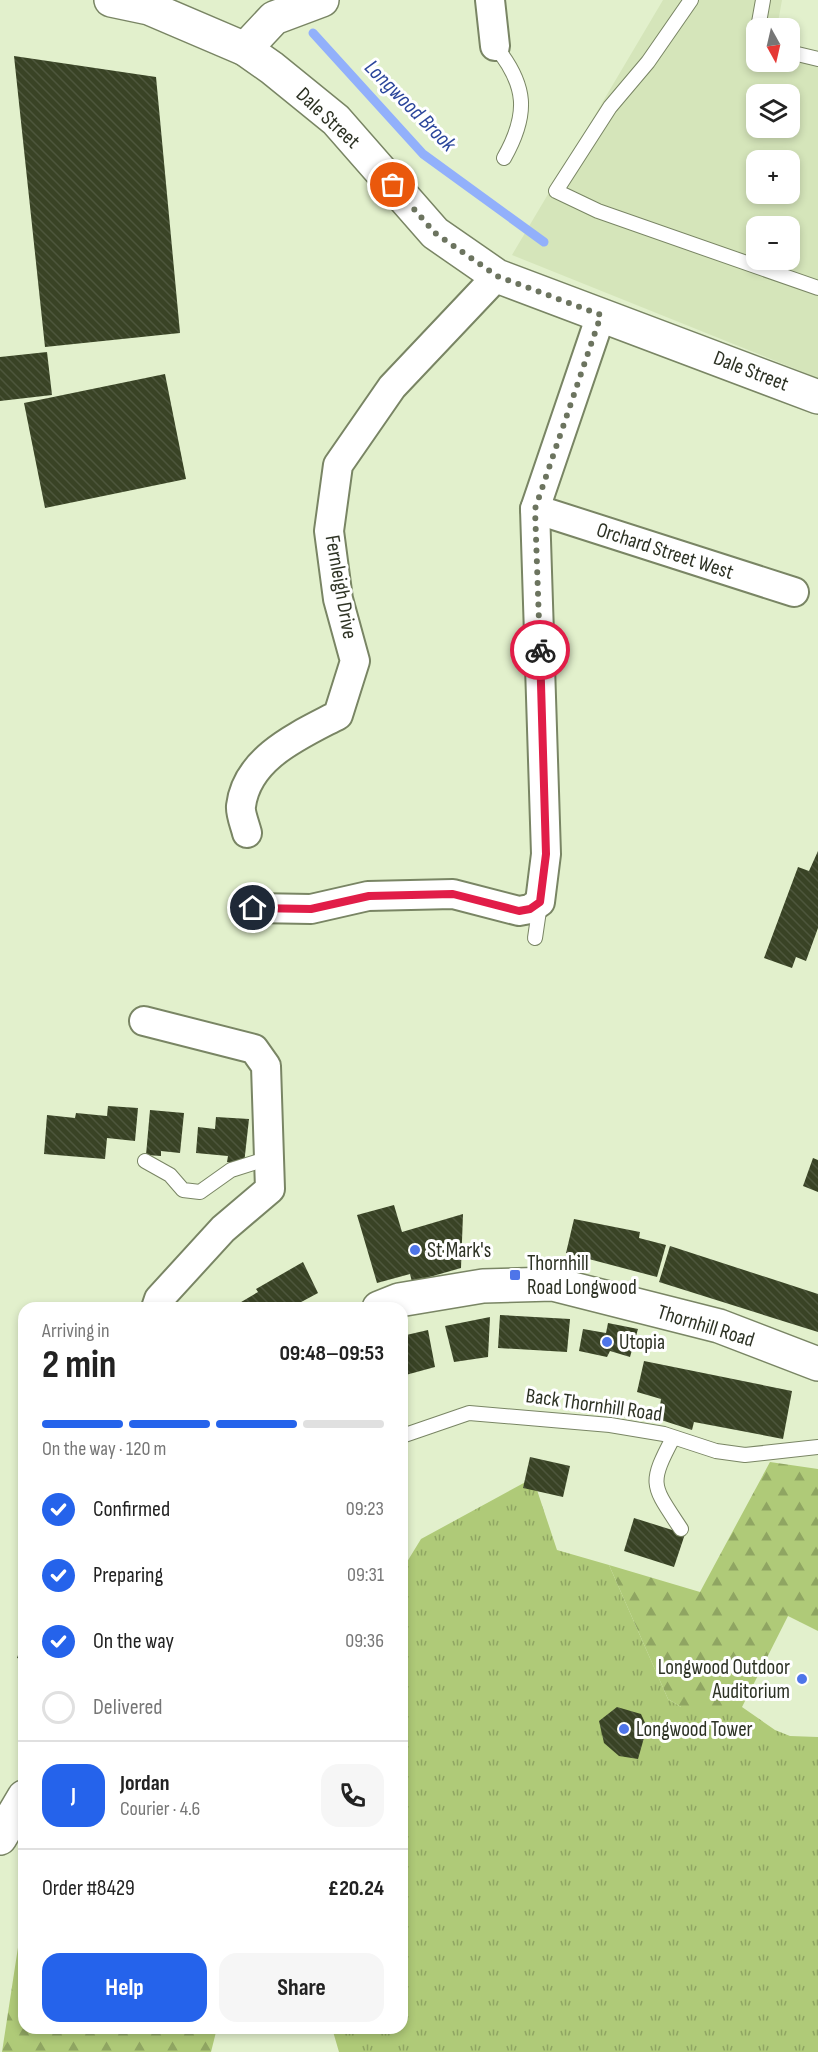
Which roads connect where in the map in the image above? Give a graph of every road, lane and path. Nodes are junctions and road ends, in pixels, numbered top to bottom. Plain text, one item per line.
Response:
1 (111, 0) edge
2 (322, 0) edge
3 (490, 0) edge
4 (691, 0) edge
5 (763, 0) edge
6 (760, 18) edge
7 (495, 46) joint
8 (245, 49) junction
9 (800, 55) edge
10 (818, 59) edge
11 (504, 158) dead end
12 (497, 276) junction
13 (818, 288) edge
14 (601, 315) junction
15 (818, 397) edge
16 (535, 509) junction
17 (794, 592) dead end
18 (247, 833) dead end
19 (540, 902) junction
20 (253, 908) dead end
21 (535, 939) dead end
22 (144, 1022) dead end
23 (269, 1158) junction
24 (145, 1161) dead end
25 (158, 1302) edge
26 (394, 1302) edge
27 (818, 1364) edge
28 (408, 1434) edge
29 (673, 1438) junction
30 (818, 1447) edge
31 (681, 1529) dead end
32 (18, 1807) edge
33 (0, 1838) edge

1 - 8 street, Dale Street
2 - 8 street
3 - 7 street
4 - 13 lane
5 - 6 lane
7 - 11 lane
8 - 12 street, Dale Street
9 - 10 lane
12 - 14 street, Dale Street
12 - 18 street, Fernleigh Drive
14 - 15 street, Dale Street
14 - 16 street
16 - 17 street, Orchard Street West
16 - 19 street
19 - 20 street
19 - 21 lane
22 - 23 street
23 - 24 lane
23 - 25 street
26 - 27 street, Thornhill Road
28 - 29 lane, Back Thornhill Road
29 - 30 lane, Back Thornhill Road
29 - 31 lane
32 - 33 street

